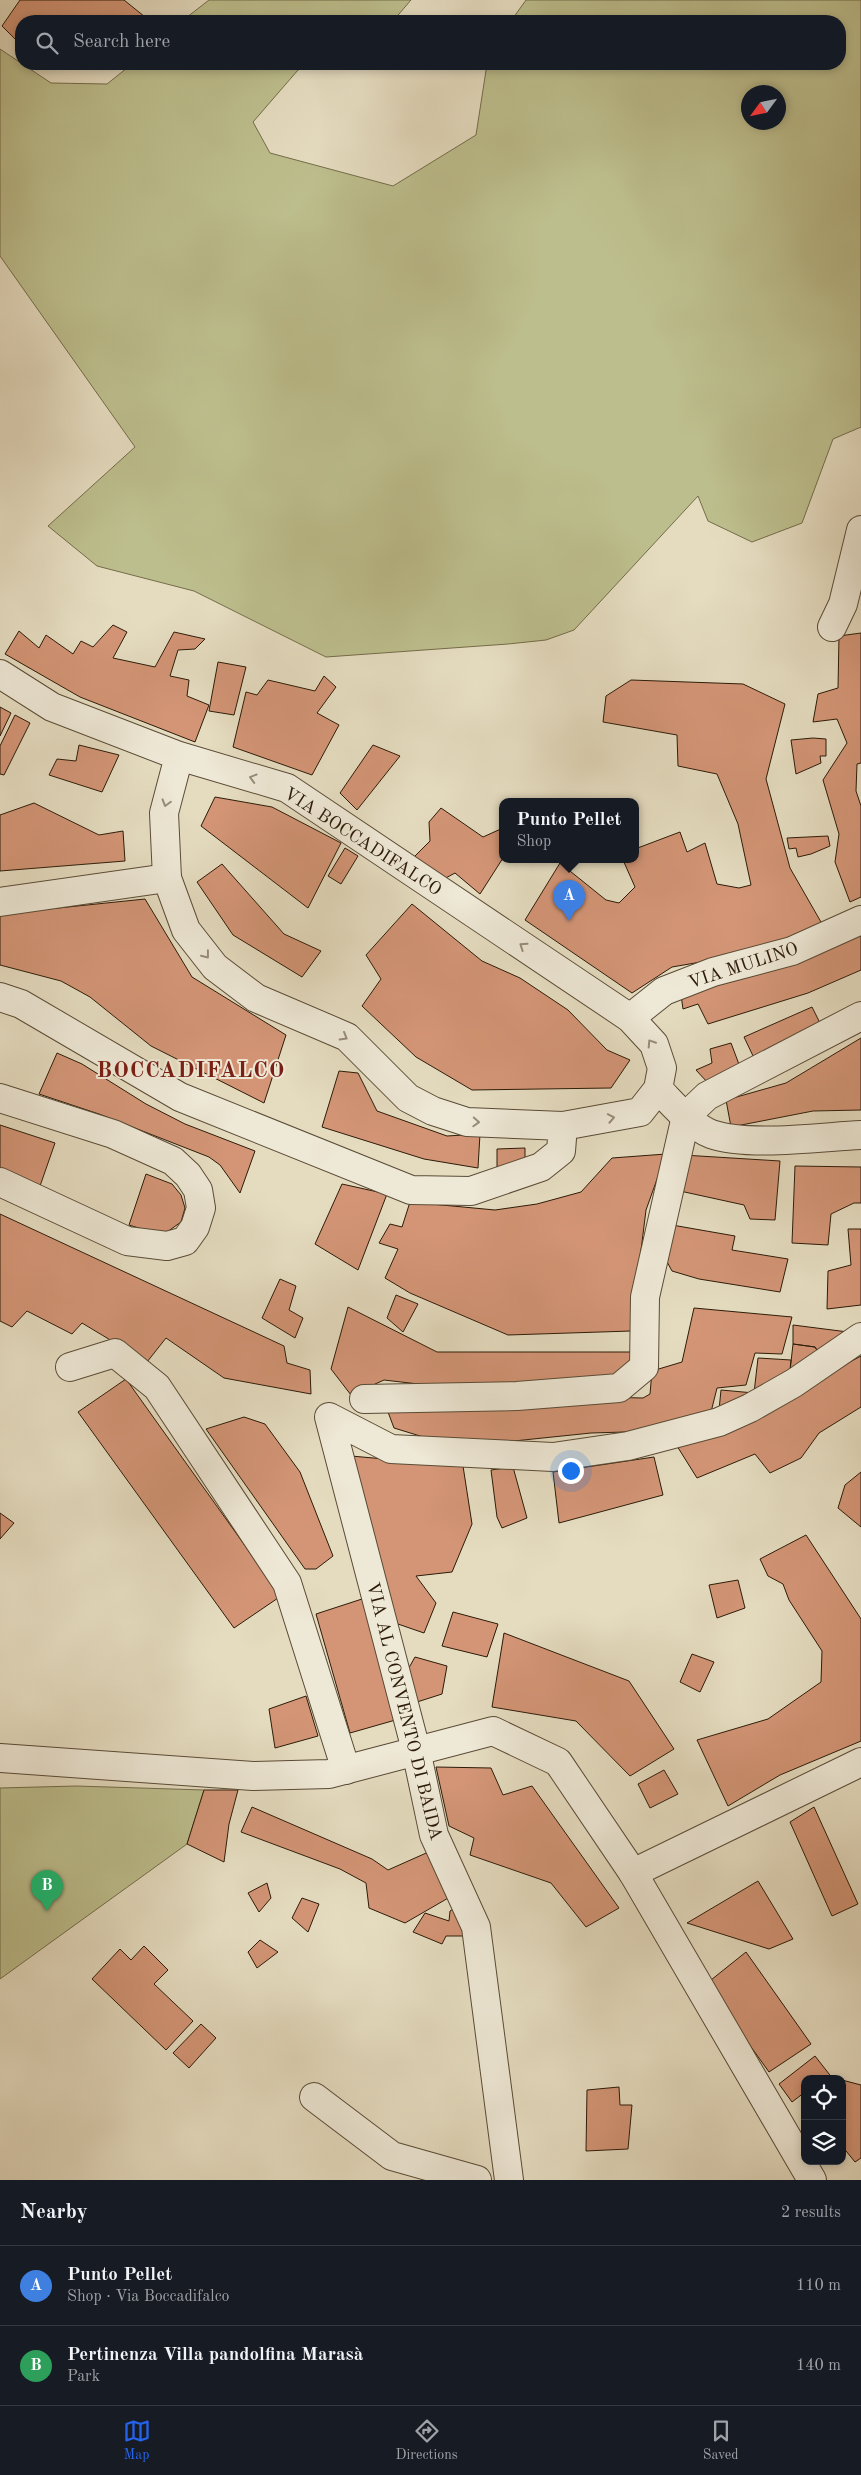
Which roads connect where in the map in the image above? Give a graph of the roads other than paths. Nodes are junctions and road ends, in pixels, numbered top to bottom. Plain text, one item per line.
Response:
1 (861, 530) edge
2 (832, 626) dead end
3 (0, 674) edge
4 (179, 756) junction
5 (167, 878) junction
6 (0, 902) edge
7 (861, 920) edge
8 (0, 997) edge
9 (861, 1016) edge
10 (630, 1018) junction
11 (658, 1089) junction
12 (0, 1098) edge
13 (686, 1116) junction
14 (563, 1126) junction
15 (861, 1135) edge
16 (0, 1182) edge
17 (861, 1336) edge
18 (70, 1368) dead end
19 (364, 1399) dead end
20 (416, 1750) junction
21 (0, 1758) edge
22 (861, 1762) edge
23 (346, 1770) junction
24 (633, 1873) junction
25 (314, 2097) dead end
26 (477, 2180) edge
27 (509, 2180) edge
28 (812, 2180) edge

1 - 2 street
3 - 4 street, VIA BOCCADIFALCO
4 -> 5 street
10 -> 4 street, VIA BOCCADIFALCO
5 - 6 street
5 -> 14 street
7 - 10 street, VIA MULINO
8 - 14 street
9 - 13 street
11 -> 10 street, VIA BOCCADIFALCO
11 - 13 street
14 -> 11 street
12 - 16 street
13 - 15 street
13 - 19 street
17 - 20 street, VIA AL CONVENTO DI BAIDA
18 - 23 street
20 - 23 street
20 - 24 street
20 - 27 street, VIA AL CONVENTO DI BAIDA
21 - 23 street
22 - 24 street
24 - 28 street
25 - 26 street

